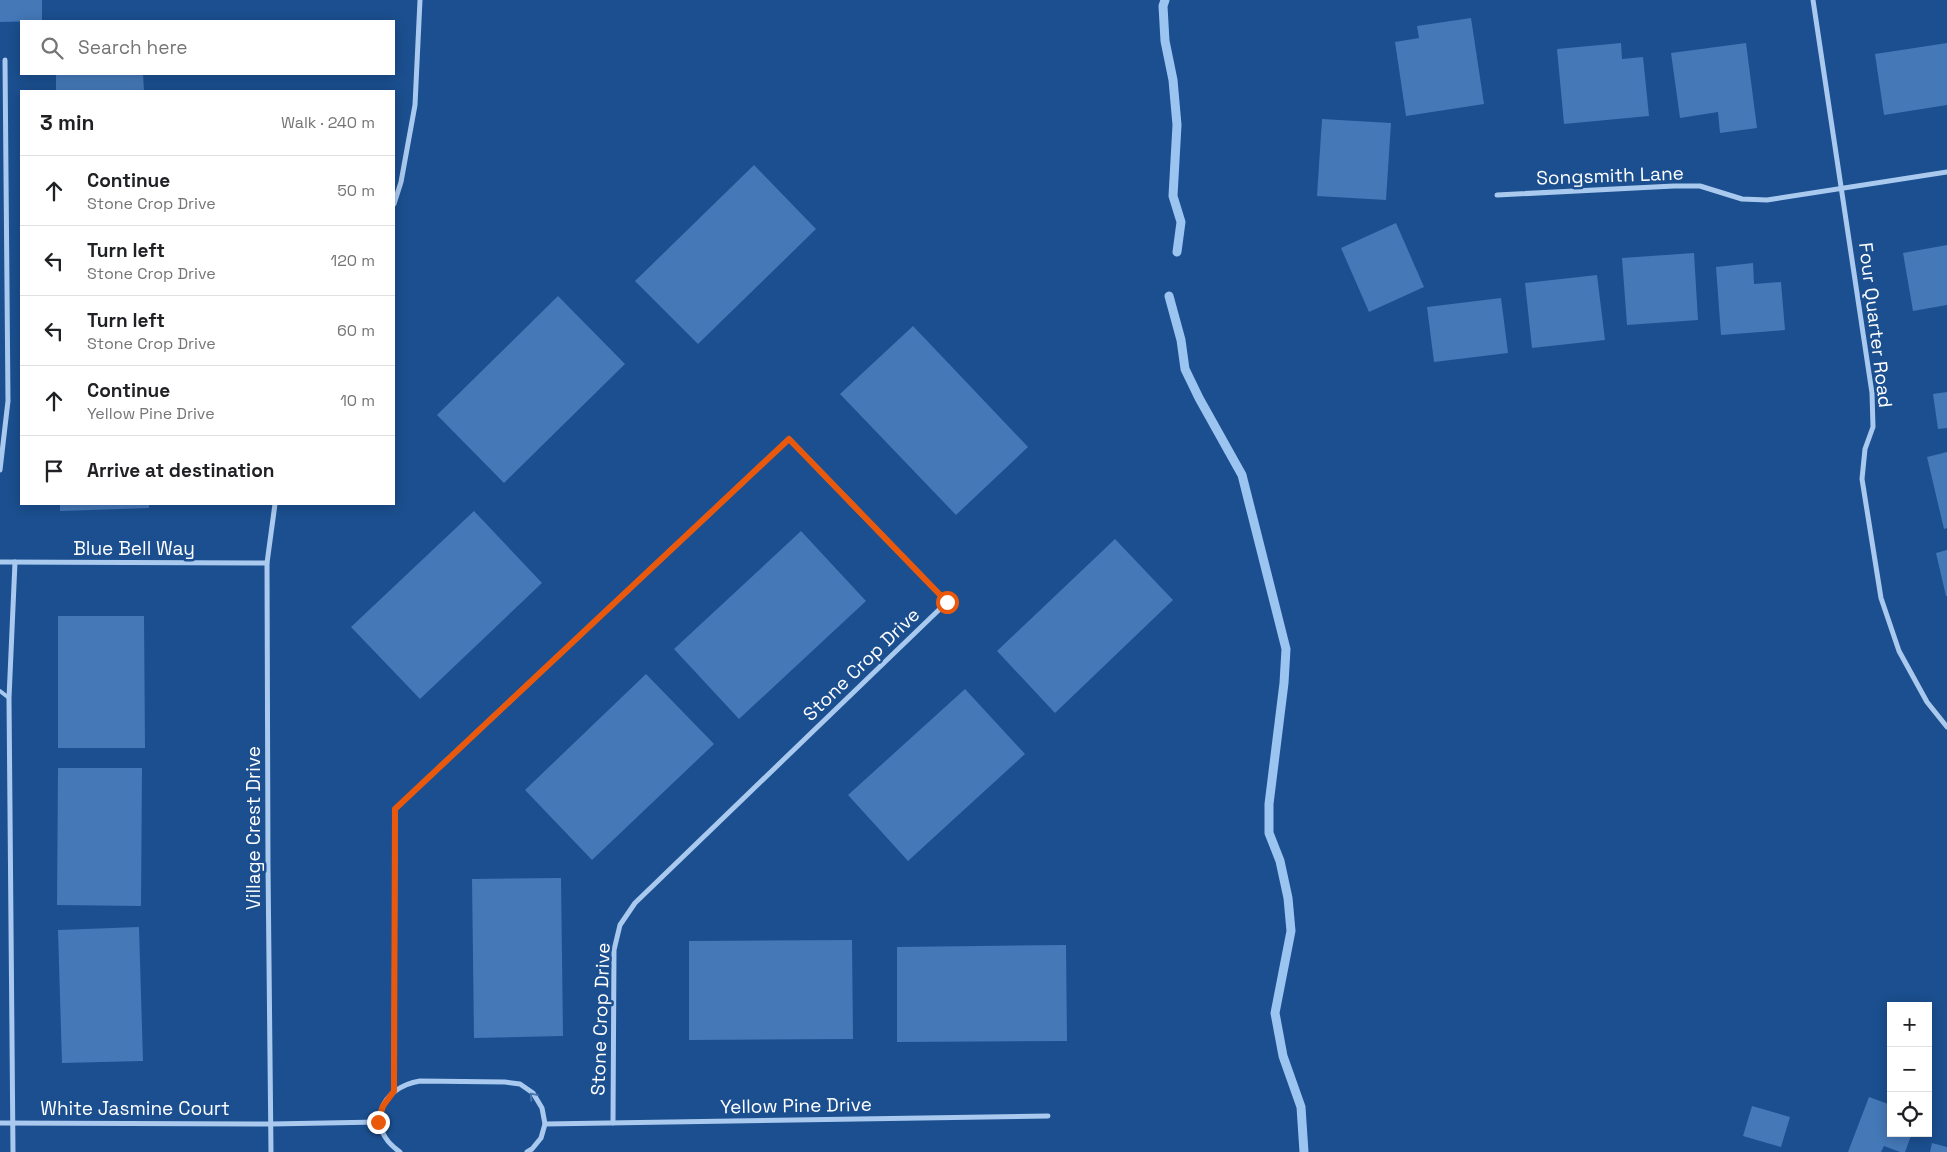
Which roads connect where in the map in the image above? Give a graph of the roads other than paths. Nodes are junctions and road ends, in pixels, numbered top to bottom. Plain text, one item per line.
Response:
1 (420, 0) edge
2 (1813, 0) edge
3 (2, 60) edge
4 (1947, 172) edge
5 (1842, 188) junction
6 (1497, 195) dead end
7 (395, 201) edge
8 (0, 470) edge
9 (275, 505) edge
10 (0, 562) edge
11 (14, 562) junction
12 (267, 563) junction
13 (0, 691) edge
14 (9, 698) junction
15 (1947, 727) edge
16 (394, 1091) junction
17 (1048, 1116) dead end
18 (378, 1122) junction
19 (0, 1123) edge
20 (13, 1123) junction
21 (613, 1123) junction
22 (270, 1124) junction
23 (545, 1124) junction
24 (531, 1151) edge
25 (13, 1152) edge
26 (271, 1152) edge
27 (400, 1152) edge

1 - 7 street
2 - 5 street, Four Quarter Road
3 - 8 street
4 - 5 street, Songsmith Lane
5 - 6 street, Songsmith Lane
5 - 15 street, Four Quarter Road
9 - 12 street, Village Crest Drive
10 - 11 street, Blue Bell Way
11 - 12 street, Blue Bell Way
11 - 14 street
12 - 22 street, Village Crest Drive
13 - 14 lane
14 - 20 street
16 - 18 street
16 - 21 street, Stone Crop Drive
23 -> 16 street
17 - 21 street, Yellow Pine Drive
18 - 22 street
18 - 27 street
19 - 20 street, White Jasmine Court
20 - 22 street, White Jasmine Court
20 - 25 street
21 - 23 street, Yellow Pine Drive
22 - 26 street, Village Crest Drive
23 - 24 street

